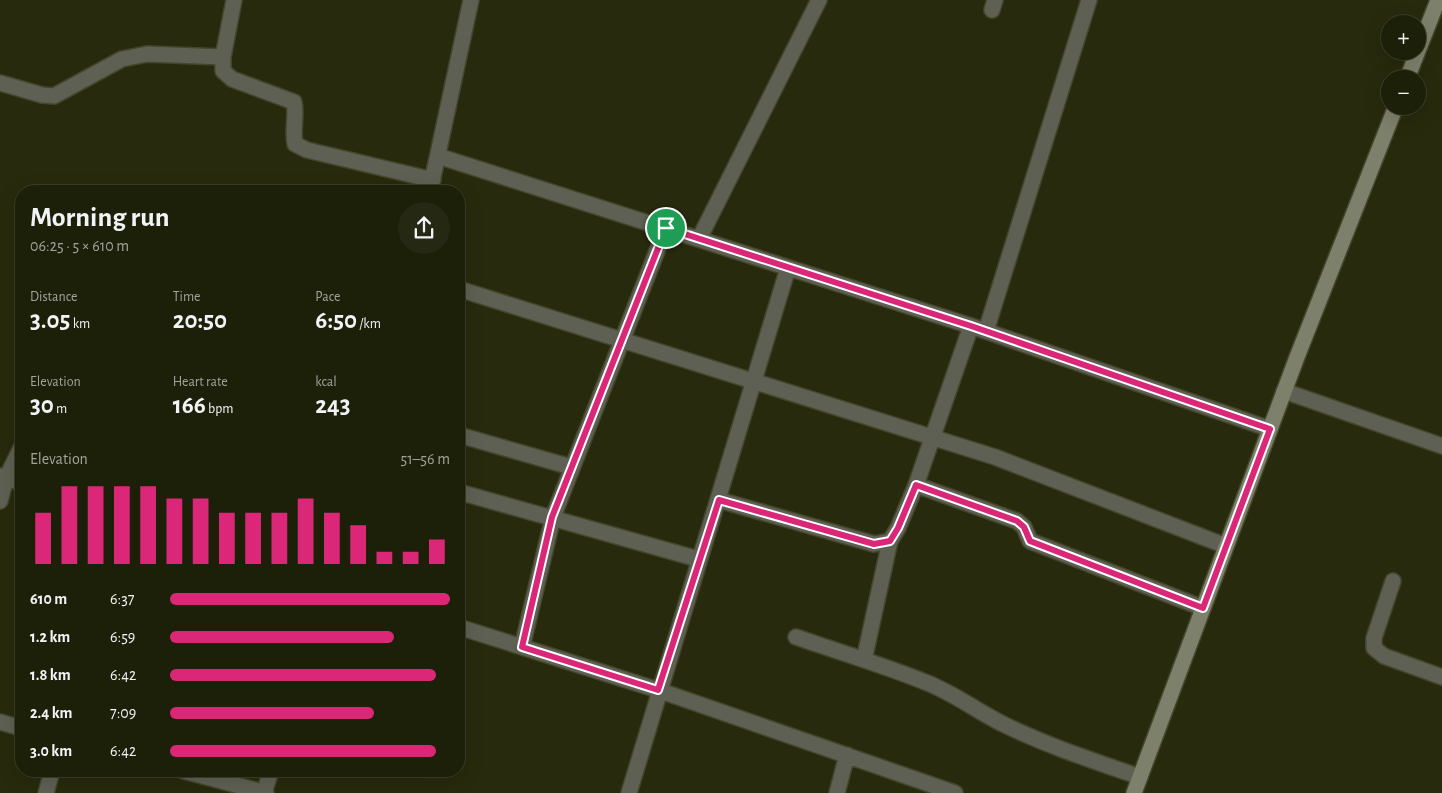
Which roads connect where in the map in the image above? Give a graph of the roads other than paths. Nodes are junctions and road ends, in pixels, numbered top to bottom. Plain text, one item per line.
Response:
1 (234, 0) edge
2 (471, 0) edge
3 (820, 0) edge
4 (1089, 0) edge
5 (1438, 0) edge
6 (223, 57) junction
7 (1411, 70) edge
8 (0, 83) edge
9 (1392, 115) edge
10 (438, 156) junction
11 (429, 185) edge
12 (432, 185) edge
13 (666, 228) junction
14 (699, 239) junction
15 (788, 268) junction
16 (465, 291) edge
17 (971, 326) junction
18 (986, 331) junction
19 (621, 340) junction
20 (753, 381) junction
21 (1284, 391) junction
22 (1270, 429) junction
23 (465, 437) edge
24 (932, 437) junction
25 (1442, 446) edge
26 (15, 458) edge
27 (572, 468) junction
28 (3, 477) edge
29 (15, 481) edge
30 (916, 485) junction
31 (465, 494) edge
32 (719, 500) junction
33 (0, 501) edge
34 (552, 517) junction
35 (890, 541) junction
36 (1226, 546) junction
37 (698, 559) junction
38 (1393, 581) dead end
39 (1203, 608) junction
40 (465, 629) edge
41 (796, 637) dead end
42 (522, 647) junction
43 (864, 660) junction
44 (1442, 677) edge
45 (658, 690) junction
46 (0, 722) edge
47 (15, 726) edge
48 (848, 756) junction
49 (50, 777) edge
50 (206, 777) edge
51 (269, 777) edge
52 (1140, 778) junction
53 (46, 793) edge
54 (265, 793) edge
55 (629, 793) edge
56 (837, 793) edge
57 (955, 793) edge
58 (1134, 793) edge

1 - 6 street
2 - 10 street
3 - 14 street
4 - 18 street
5 - 7 main road
6 - 8 street
6 - 11 street
9 - 21 main road
10 - 12 street
10 - 13 street
13 - 14 street
13 - 19 street
14 - 15 street
15 - 17 street
15 - 20 street
16 - 19 street
17 - 18 street
17 - 24 street
18 - 22 street
19 - 20 street
19 - 27 street
20 - 24 street
20 - 32 street
21 - 22 main road
21 - 25 street
22 - 36 main road
23 - 27 street
24 - 30 street
24 - 36 street
26 - 28 street
27 - 34 street
28 - 29 street
28 - 33 street
30 - 35 street
30 - 39 street
31 - 34 street
32 - 35 street
32 - 37 street
34 - 37 street
34 - 42 street
35 - 43 street
36 - 39 main road
37 - 45 street
38 - 44 street
39 - 52 main road
40 - 42 street
41 - 43 street
42 - 45 street
43 - 52 street
45 - 48 street
45 - 55 street
46 - 47 street
48 - 56 street
48 - 57 street
49 - 53 street
50 - 54 street
51 - 54 street
52 - 58 main road

